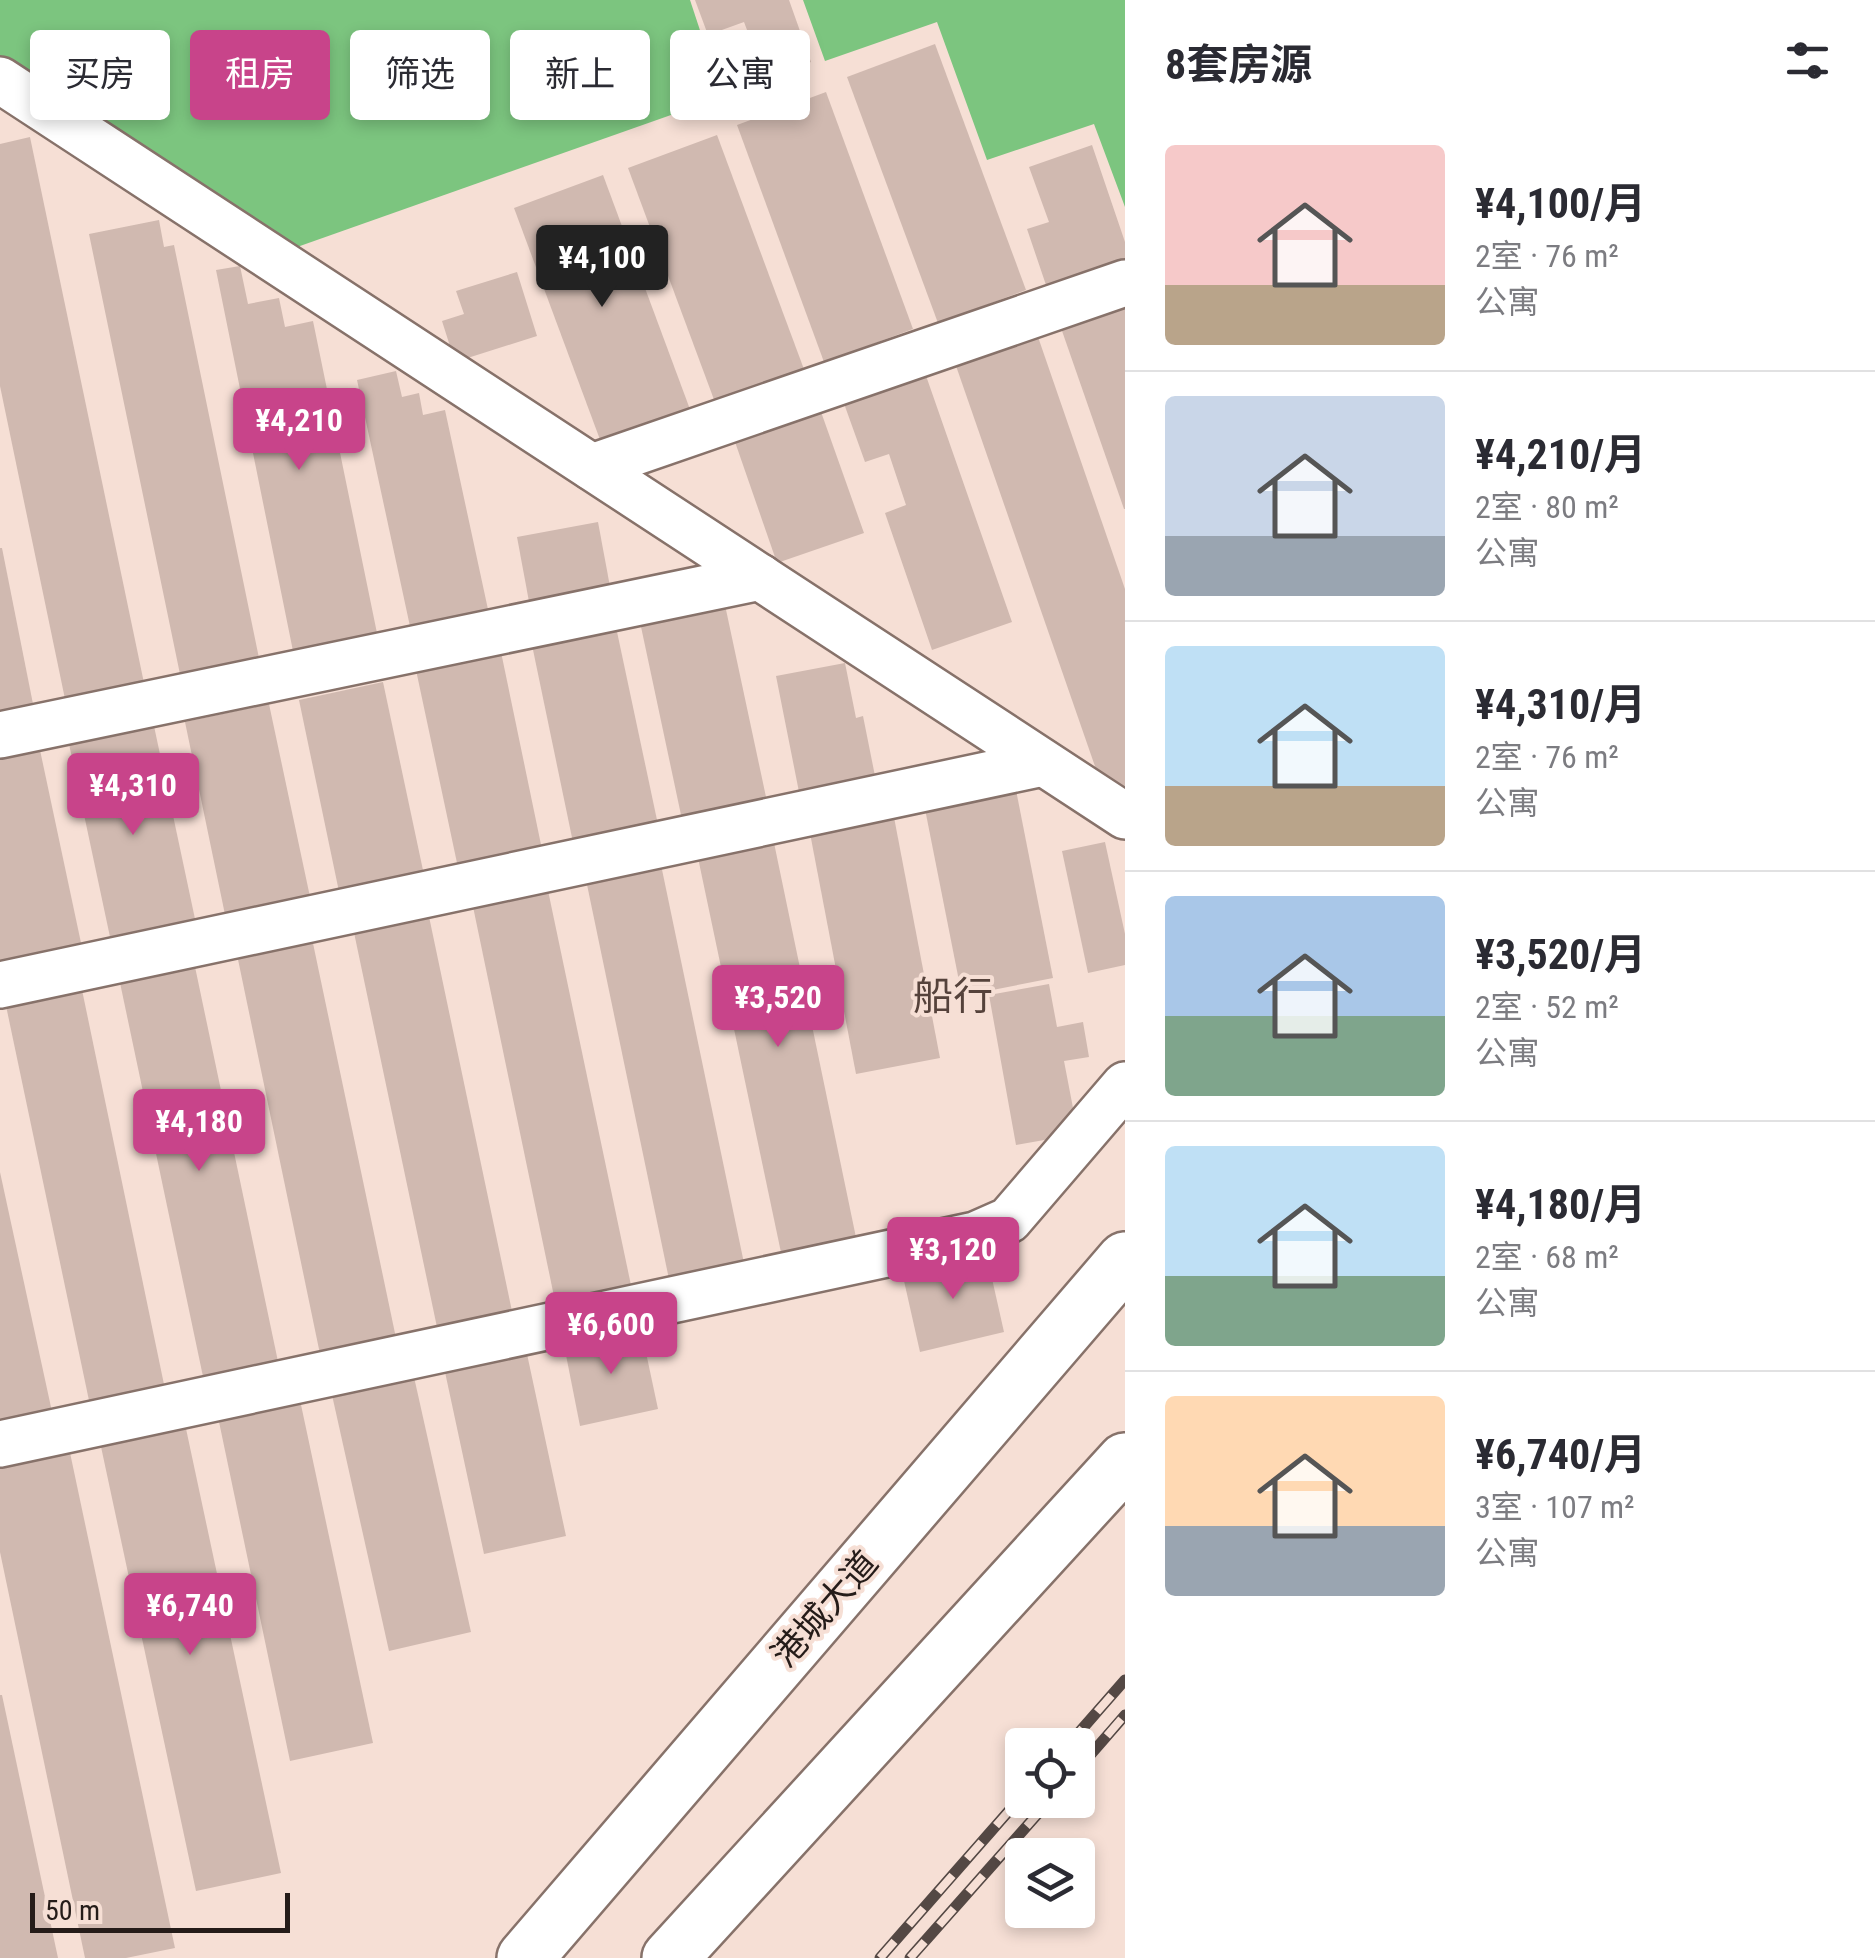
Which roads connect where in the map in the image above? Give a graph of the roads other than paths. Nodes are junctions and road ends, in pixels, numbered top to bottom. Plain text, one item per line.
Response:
1 (0, 80) edge
2 (1125, 283) edge
3 (592, 467) junction
4 (760, 578) junction
5 (0, 735) edge
6 (1043, 762) junction
7 (1125, 816) edge
8 (0, 985) edge
9 (1125, 1085) edge
10 (1125, 1260) edge
11 (0, 1444) edge
12 (1125, 1461) edge
13 (526, 1958) edge
14 (670, 1958) edge

1 - 3 street
2 - 3 street
3 - 4 street
4 - 5 street
4 - 6 street
6 - 7 street
6 - 8 street
9 - 11 street
10 - 13 main road, 港城大道
12 - 14 main road

